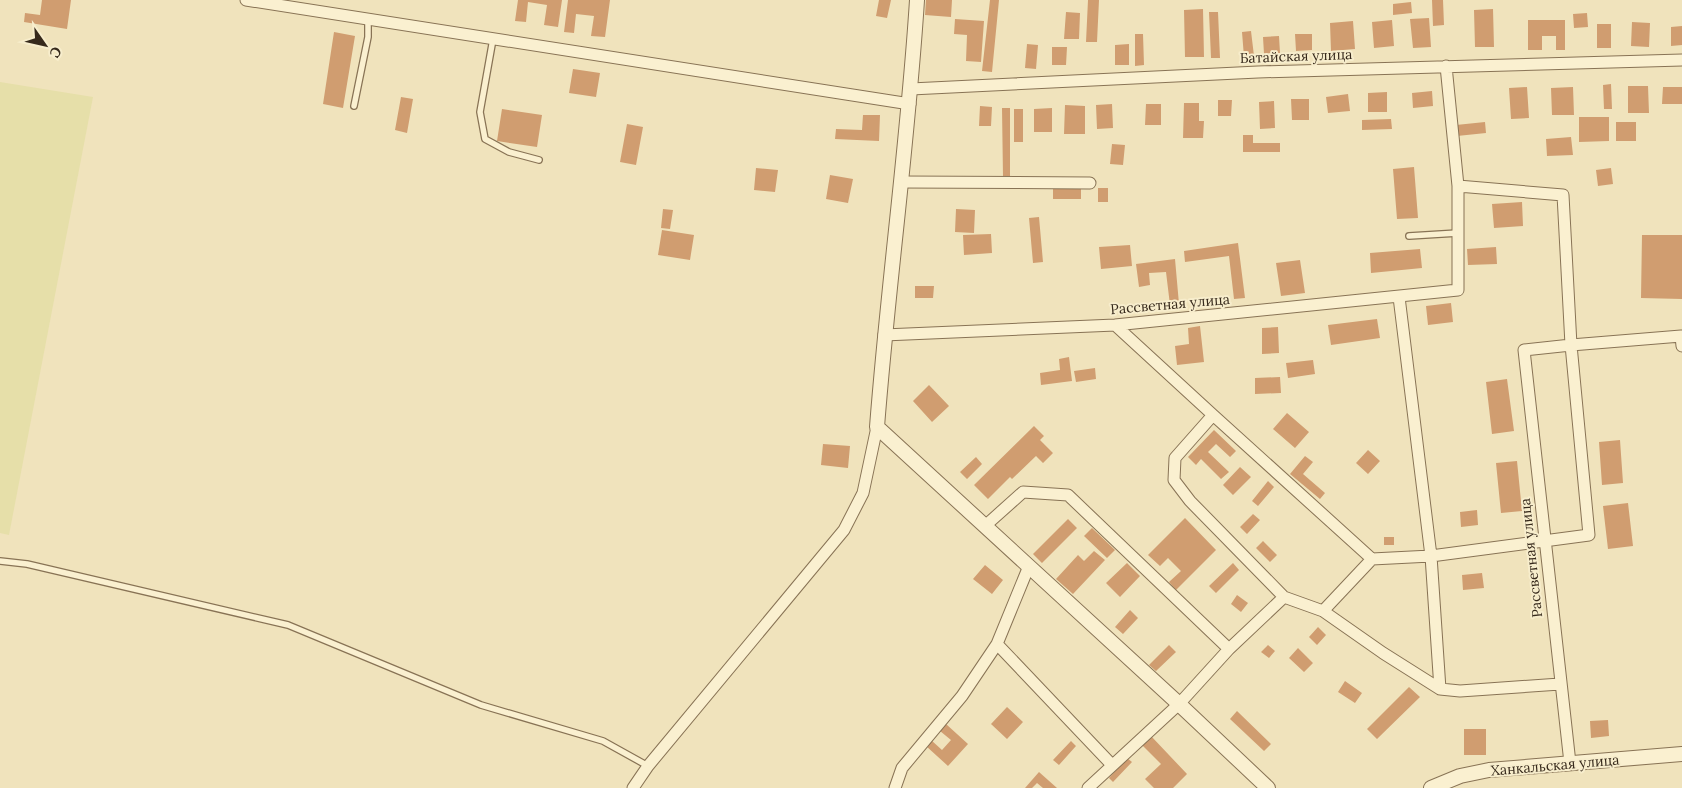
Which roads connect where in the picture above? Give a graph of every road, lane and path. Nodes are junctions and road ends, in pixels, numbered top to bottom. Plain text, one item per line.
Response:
1 (246, 0) edge
2 (917, 0) edge
3 (368, 20) junction
4 (493, 39) junction
5 (1682, 60) edge
6 (1446, 66) junction
7 (911, 89) junction
8 (910, 104) junction
9 (354, 106) dead end
10 (540, 160) dead end
11 (901, 182) junction
12 (1090, 183) dead end
13 (1458, 186) junction
14 (1458, 233) junction
15 (1409, 236) dead end
16 (1399, 297) junction
17 (1115, 325) junction
18 (884, 335) junction
19 (1571, 345) junction
20 (1682, 346) edge
21 (1213, 415) junction
22 (878, 427) junction
23 (985, 526) junction
24 (1544, 541) junction
25 (1431, 556) junction
26 (1372, 559) junction
27 (0, 561) edge
28 (1029, 566) junction
29 (1284, 597) junction
30 (1323, 611) junction
31 (997, 644) junction
32 (1230, 649) junction
33 (1560, 684) junction
34 (1440, 688) junction
35 (1179, 704) junction
36 (1682, 754) edge
37 (1570, 763) junction
38 (1112, 765) junction
39 (648, 766) junction
40 (633, 788) edge
41 (894, 788) edge
42 (1088, 788) edge
43 (1267, 788) edge
44 (1431, 788) edge

1 - 3 street
2 - 7 street
3 - 4 street
3 - 9 lane
4 - 8 street
4 - 10 lane
5 - 6 street, Батайская улица
6 - 7 street, Батайская улица
6 - 13 street
7 - 8 street
8 - 11 street
11 - 12 street
11 - 18 street
13 - 14 street
13 - 19 street
14 - 15 lane
14 - 16 street, Рассветная улица
16 - 17 street, Рассветная улица
16 - 25 street
17 - 18 street, Рассветная улица
17 - 21 street
18 - 22 street
19 - 20 street
19 - 24 street
19 - 24 street, Рассветная улица
21 - 26 street
21 - 29 street
22 - 23 street
22 - 39 street
23 - 28 street
23 - 32 street
24 - 25 street
24 - 33 street, Рассветная улица
25 - 26 street
25 - 34 street
26 - 30 street
27 - 39 lane
28 - 31 street
28 - 35 street
29 - 30 street
29 - 32 street
30 - 34 street
31 - 38 street
31 - 41 street
32 - 35 street
33 - 34 street
33 - 37 street, Рассветная улица
35 - 38 street
35 - 43 street
36 - 37 street, Ханкальская улица
37 - 44 street, Ханкальская улица
38 - 42 street
39 - 40 street

